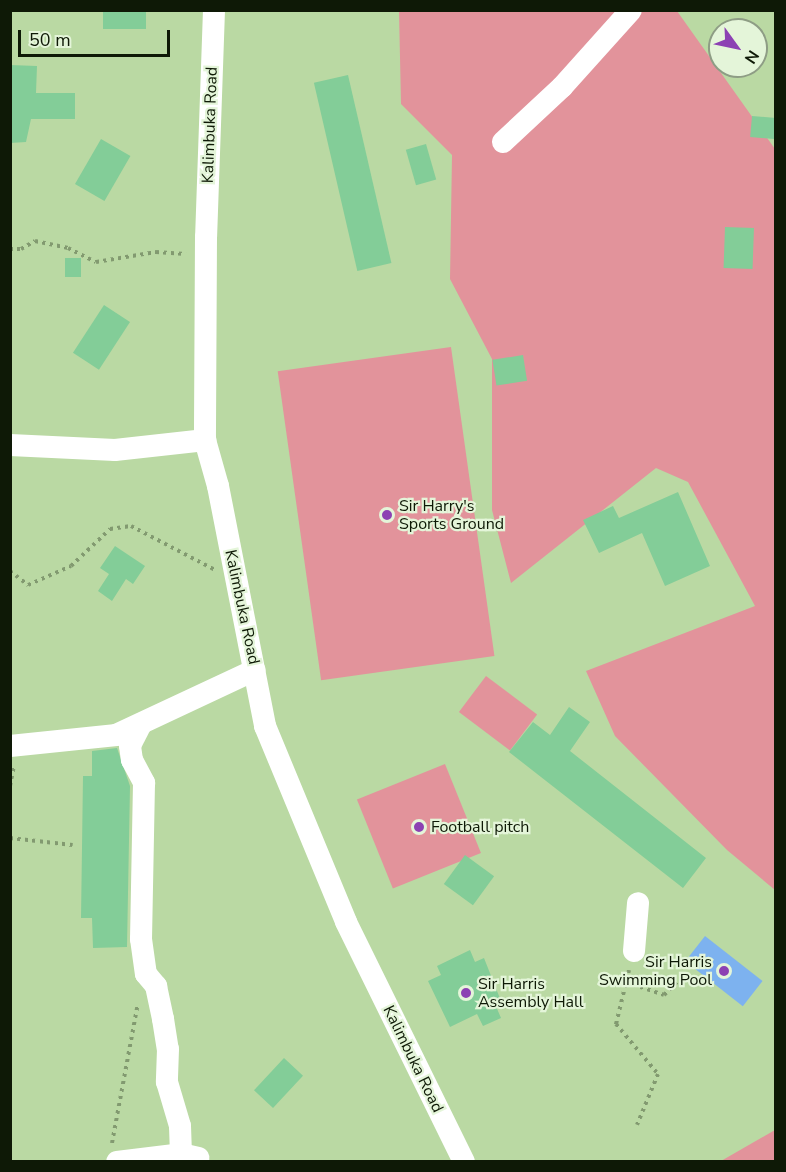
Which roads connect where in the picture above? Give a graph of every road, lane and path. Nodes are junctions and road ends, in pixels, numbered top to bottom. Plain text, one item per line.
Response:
1 (214, 10) edge
2 (631, 10) edge
3 (503, 142) dead end
4 (10, 249) edge
5 (208, 255) junction
6 (205, 440) junction
7 (12, 451) edge
8 (10, 571) edge
9 (238, 593) junction
10 (255, 670) junction
11 (140, 726) junction
12 (10, 746) edge
13 (10, 838) edge
14 (74, 845) dead end
15 (638, 903) dead end
16 (634, 951) joint
17 (146, 974) junction
18 (679, 980) dead end
19 (626, 982) junction
20 (637, 1125) dead end
21 (114, 1156) edge
22 (464, 1161) edge

1 - 5 street, Kalimbuka Road
2 - 3 street
4 - 5 path
5 - 6 street, Kalimbuka Road
6 - 7 street
6 - 9 street, Kalimbuka Road
8 - 9 path
9 - 10 street, Kalimbuka Road
10 - 11 street
10 - 22 street, Kalimbuka Road
11 - 12 street
11 - 17 street
13 - 14 path
15 - 16 street
16 - 19 path
17 - 21 path
17 - 21 street
18 - 19 path
19 - 20 path

